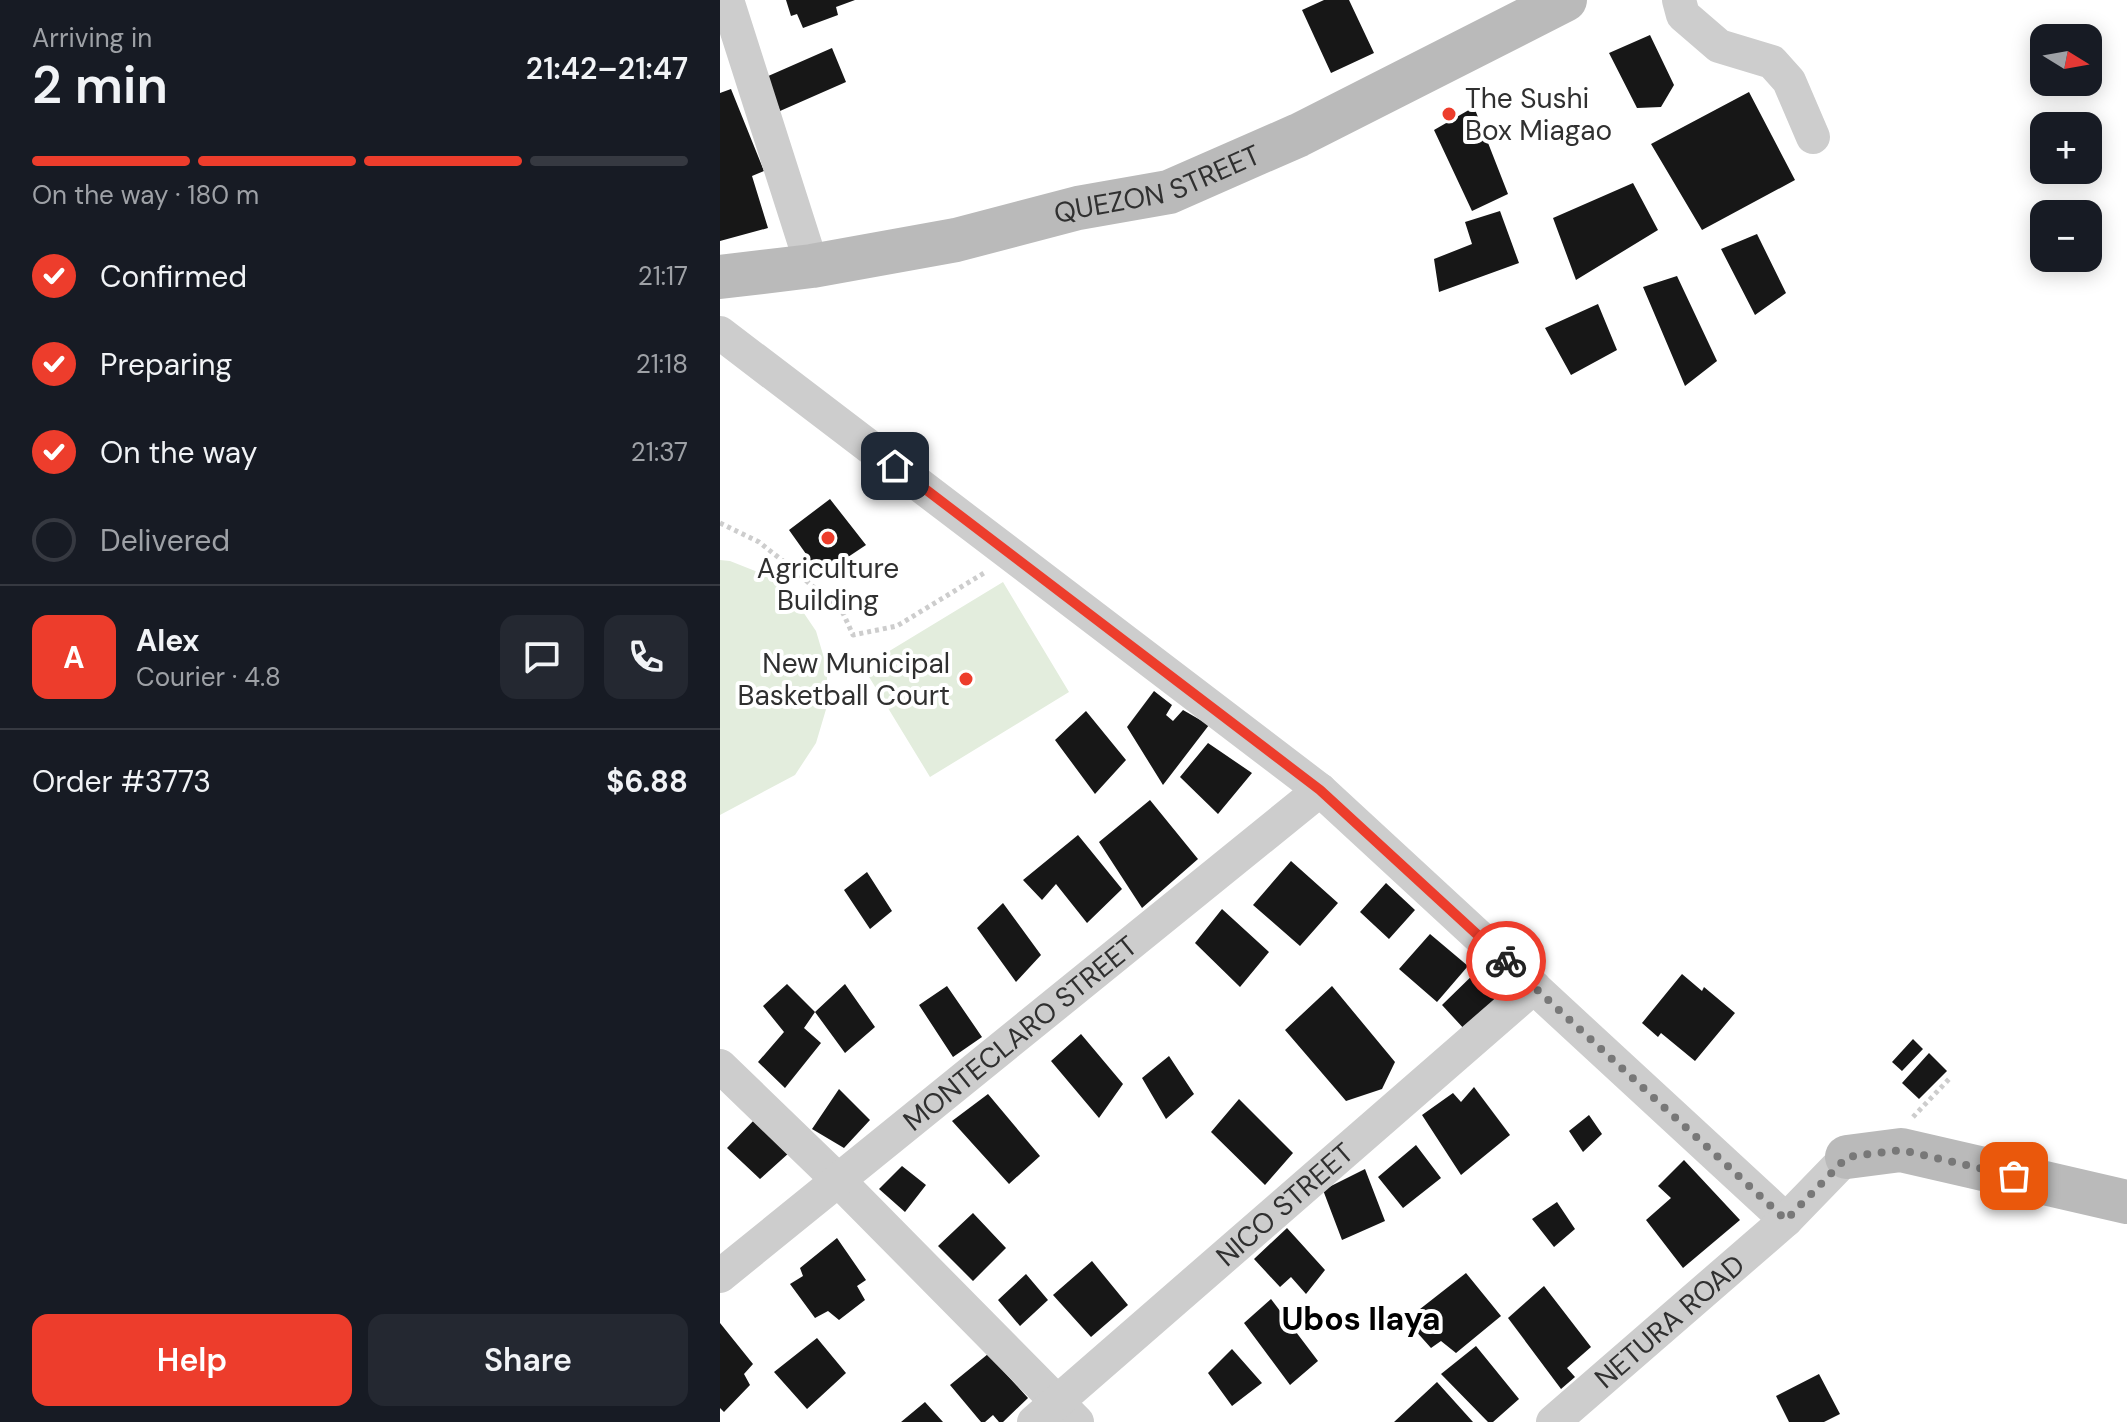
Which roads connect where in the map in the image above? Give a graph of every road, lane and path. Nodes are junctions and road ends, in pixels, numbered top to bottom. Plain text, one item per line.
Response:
1 (727, 0) edge
2 (1565, 0) edge
3 (1679, 0) edge
4 (1813, 137) dead end
5 (812, 266) junction
6 (720, 277) edge
7 (720, 333) edge
8 (720, 523) edge
9 (1012, 555) junction
10 (1320, 790) junction
11 (1534, 987) junction
12 (720, 1066) edge
13 (1847, 1157) joint
14 (838, 1180) junction
15 (2127, 1202) edge
16 (1786, 1220) junction
17 (720, 1276) edge
18 (1057, 1415) edge
19 (1553, 1422) edge

1 - 5 street
2 - 5 street, QUEZON STREET
3 - 4 street
5 - 6 street, QUEZON STREET
7 - 9 street
8 - 9 path
9 - 10 street
10 - 11 street
10 - 14 street, MONTECLARO STREET
11 - 16 street
11 - 18 street, NICO STREET
12 - 14 street
13 - 15 street
13 - 16 street, NETURA ROAD
14 - 17 street, MONTECLARO STREET
14 - 18 street
16 - 19 street, NETURA ROAD

